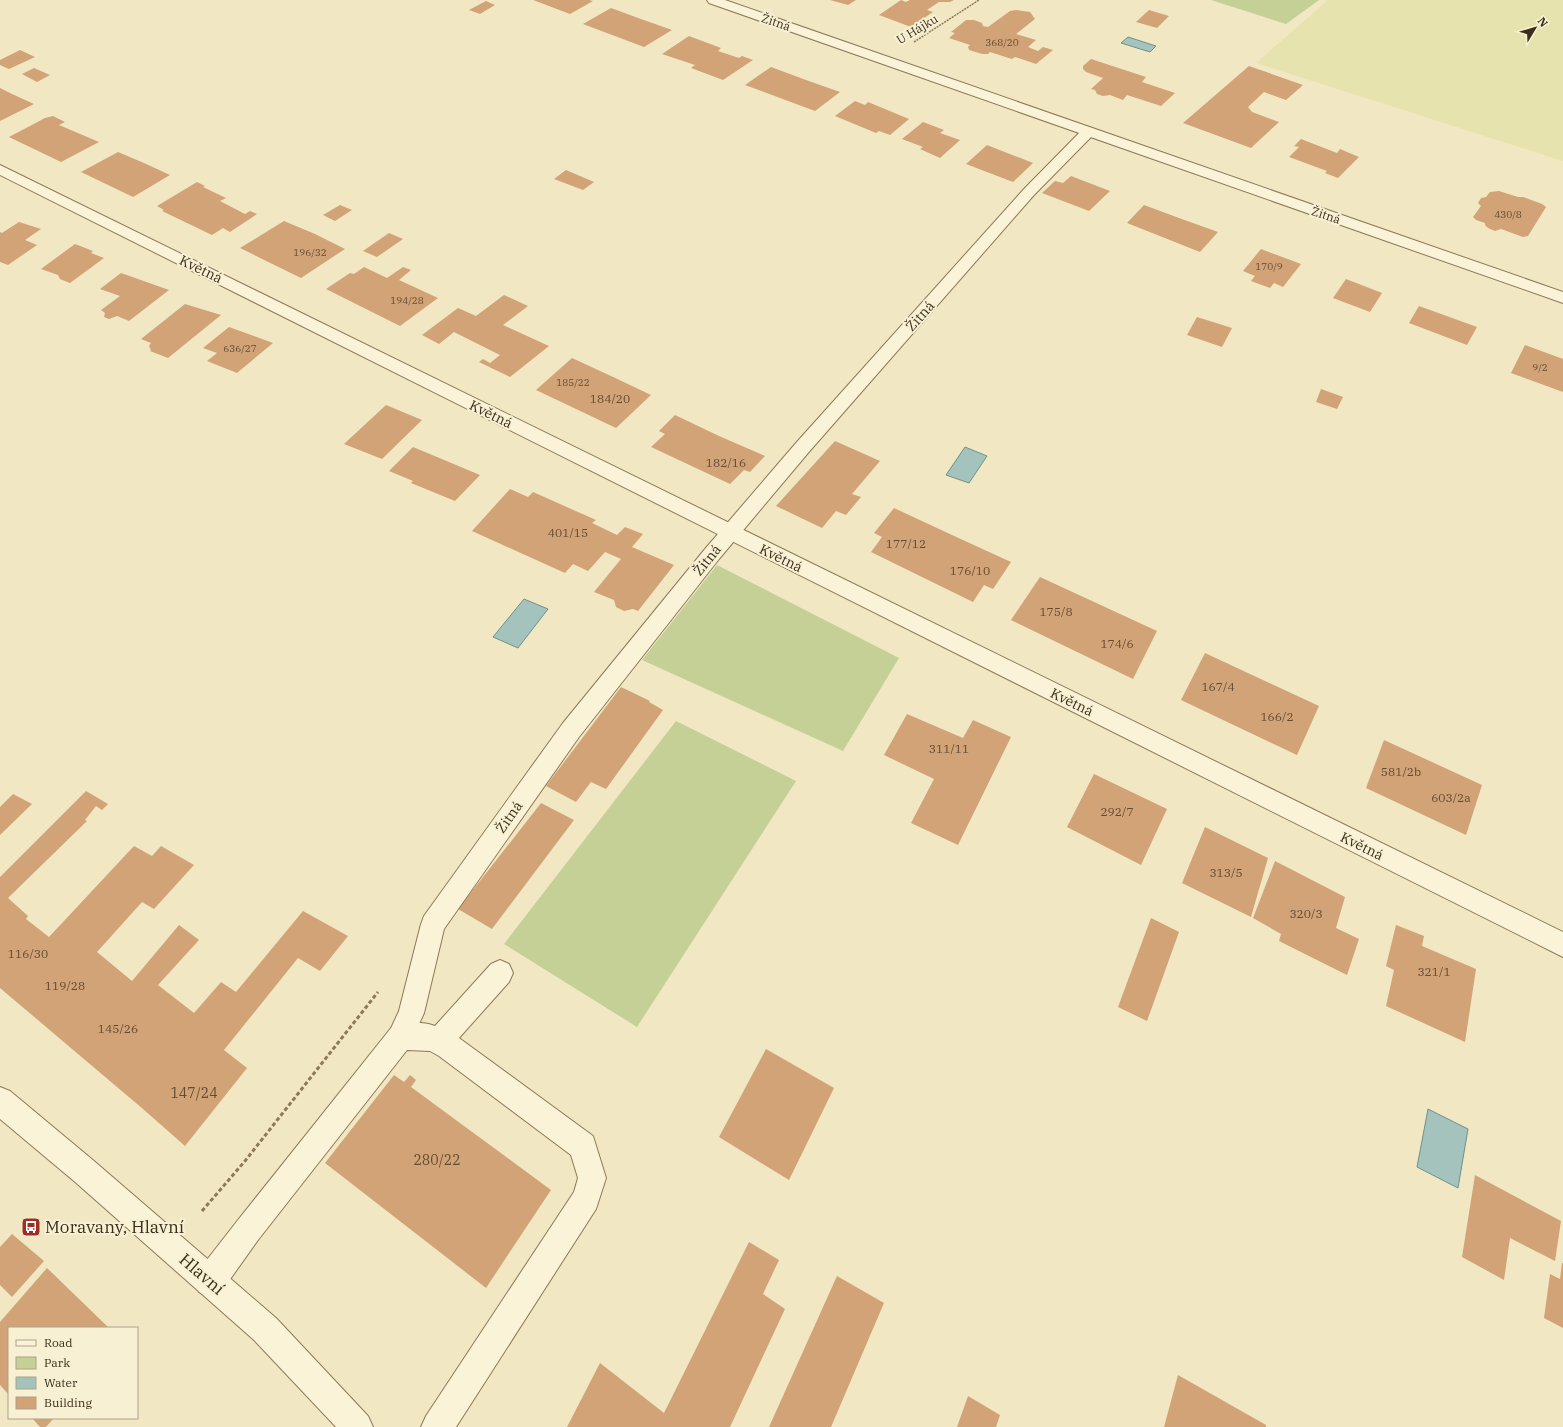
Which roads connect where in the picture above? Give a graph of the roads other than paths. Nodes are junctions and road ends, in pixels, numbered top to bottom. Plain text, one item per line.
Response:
1 (713, 0) edge
2 (1088, 132) junction
3 (0, 169) edge
4 (1563, 298) edge
5 (730, 532) junction
6 (1563, 945) edge
7 (500, 973) dead end
8 (400, 1038) junction
9 (440, 1040) junction
10 (0, 1101) edge
11 (210, 1282) junction
12 (357, 1427) edge
13 (437, 1427) edge

1 - 2 street, Žitná
2 - 4 street, Žitná
2 - 5 street, Žitná
3 - 5 street, Květná
5 - 6 street, Květná
5 - 8 street, Žitná
7 - 9 street
8 - 9 street
8 - 11 street, Žitná
9 - 13 street
10 - 11 street, Hlavní
11 - 12 street, Hlavní

